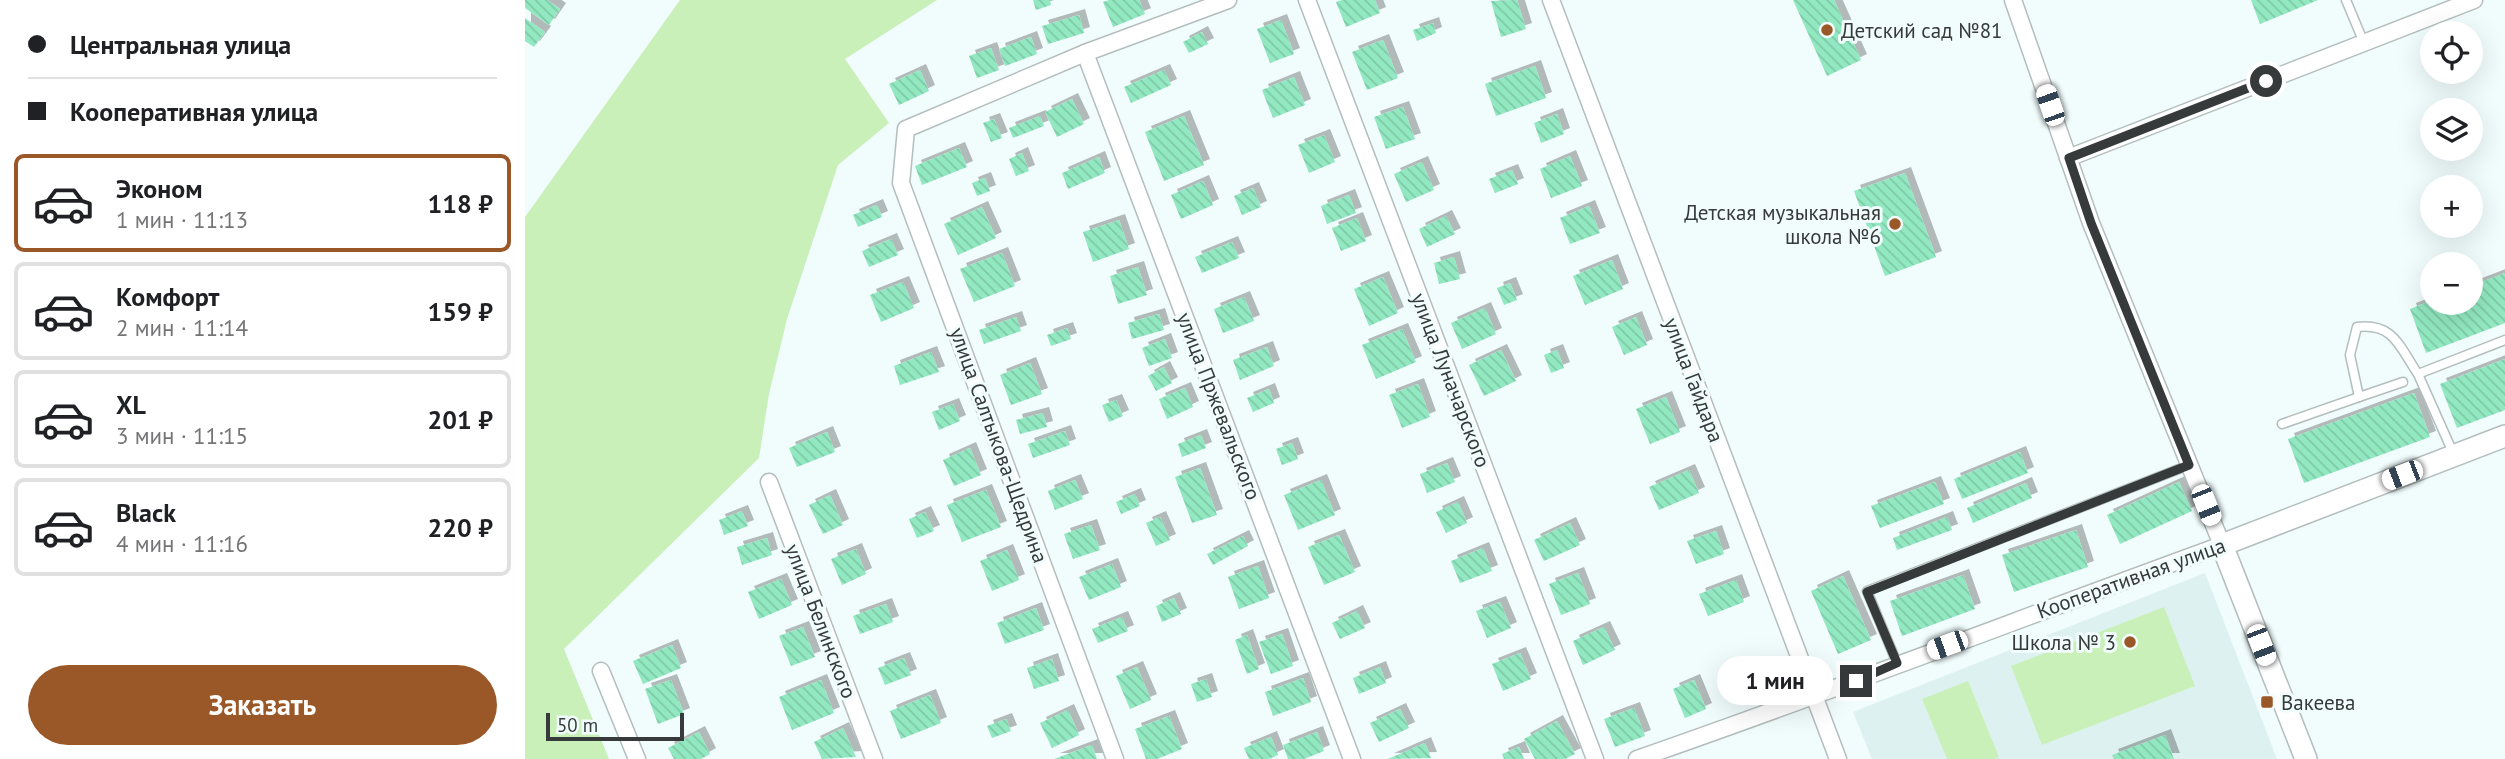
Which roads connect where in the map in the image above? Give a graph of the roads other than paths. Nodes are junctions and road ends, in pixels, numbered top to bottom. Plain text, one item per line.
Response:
1 (1228, 0) edge
2 (1307, 0) edge
3 (1551, 0) edge
4 (2013, 0) edge
5 (2346, 0) edge
6 (2474, 0) edge
7 (2444, 5) edge
8 (2364, 43) junction
9 (1085, 52) junction
10 (2069, 158) junction
11 (2505, 340) edge
12 (2418, 374) junction
13 (2403, 382) dead end
14 (2359, 397) junction
15 (2282, 424) dead end
16 (2505, 436) edge
17 (2454, 455) junction
18 (2189, 465) junction
19 (769, 482) dead end
20 (2222, 545) junction
21 (1897, 663) junction
22 (601, 671) dead end
23 (1814, 698) junction
24 (637, 759) edge
25 (874, 759) edge
26 (1115, 759) edge
27 (1352, 759) edge
28 (1595, 759) edge
29 (1637, 759) edge
30 (1838, 759) edge
31 (2306, 759) edge

1 - 9 street
2 - 28 street, улица Луначарского
3 - 23 street, улица Гайдара
4 - 10 street
5 - 8 lane
6 - 7 street
7 - 8 street
8 - 10 street
9 - 26 street, улица Салтыкова-Щедрина
9 - 27 street, улица Пржевальского
10 - 18 street
11 - 12 lane
12 - 14 lane
12 - 17 lane
13 - 14 lane
14 - 15 lane
16 - 17 street, Кооперативная улица
17 - 20 street, Кооперативная улица
18 - 20 street
18 - 21 lane
19 - 25 street, улица Белинского
20 - 21 street, Кооперативная улица
20 - 31 street
21 - 23 street, Кооперативная улица
22 - 24 street
23 - 29 street, Кооперативная улица
23 - 30 street, улица Гайдара

